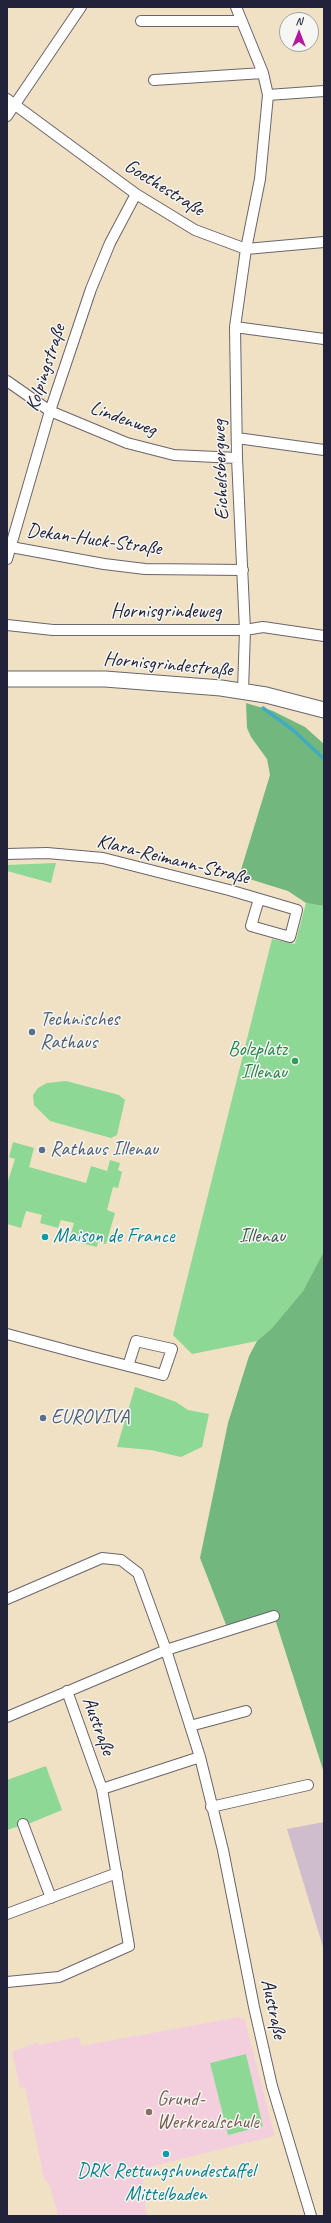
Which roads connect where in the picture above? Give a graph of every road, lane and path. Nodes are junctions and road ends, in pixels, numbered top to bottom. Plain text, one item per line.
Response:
1 (81, 7) edge
2 (236, 7) edge
3 (141, 21) dead end
4 (241, 21) junction
5 (263, 73) junction
6 (154, 80) dead end
7 (324, 91) edge
8 (268, 95) junction
9 (7, 98) edge
10 (16, 105) junction
11 (7, 116) edge
12 (136, 194) junction
13 (324, 242) edge
14 (246, 249) junction
15 (235, 327) junction
16 (324, 339) edge
17 (7, 381) edge
18 (50, 411) junction
19 (237, 438) junction
20 (324, 450) edge
21 (237, 458) junction
22 (11, 547) junction
23 (7, 559) edge
24 (243, 570) junction
25 (7, 625) edge
26 (245, 630) junction
27 (324, 636) edge
28 (7, 679) edge
29 (243, 691) junction
30 (324, 710) edge
31 (7, 854) edge
32 (259, 899) junction
33 (7, 1334) edge
34 (128, 1366) dead end
35 (7, 1599) edge
36 (274, 1616) dead end
37 (166, 1650) junction
38 (67, 1691) junction
39 (246, 1710) dead end
40 (7, 1717) edge
41 (190, 1726) junction
42 (200, 1757) junction
43 (308, 1785) dead end
44 (102, 1789) junction
45 (211, 1807) junction
46 (23, 1824) dead end
47 (117, 1873) junction
48 (51, 1898) junction
49 (7, 1914) edge
50 (7, 1982) edge
51 (311, 2216) edge

1 - 10 street
2 - 4 street, Eichelsbergweg
3 - 4 street
4 - 5 street, Eichelsbergweg
5 - 6 street
5 - 8 street, Eichelsbergweg
7 - 8 street
8 - 14 street, Eichelsbergweg
9 - 10 street, Goethestraße
10 - 11 street
10 - 12 street, Goethestraße
12 - 14 street, Goethestraße
12 - 18 street, Kolpingstraße
13 - 14 street, Goethestraße
14 - 15 street, Eichelsbergweg
15 - 16 street
15 - 19 street, Eichelsbergweg
17 - 18 street, Lindenweg
18 - 21 street, Lindenweg
18 - 22 street, Kolpingstraße
19 - 20 street
19 - 21 street, Eichelsbergweg
21 - 24 street, Eichelsbergweg
22 - 23 street, Kolpingstraße
22 - 24 street, Dekan-Huck-Straße
24 - 26 street, Eichelsbergweg
25 - 26 street, Hornisgrindeweg
26 - 27 street, Hornisgrindeweg
26 - 29 street, Eichelsbergweg
28 - 29 main road, Hornisgrindestraße
29 - 30 main road, Hornisgrindestraße
31 - 32 street, Klara-Reimann-Straße
32 - 32 street, Klara-Reimann-Straße
33 - 34 street
35 - 37 street
36 - 37 street, Austraße
37 - 38 street, Austraße
37 - 41 street, Austraße
38 - 40 street, Austraße
38 - 44 street, Austraße
39 - 41 street
41 - 42 street, Austraße
42 - 44 street
42 - 45 street, Austraße
43 - 45 street
44 - 47 street, Austraße
45 - 51 street, Austraße
46 - 48 street
47 - 48 street
47 - 50 street, Austraße
48 - 49 street

